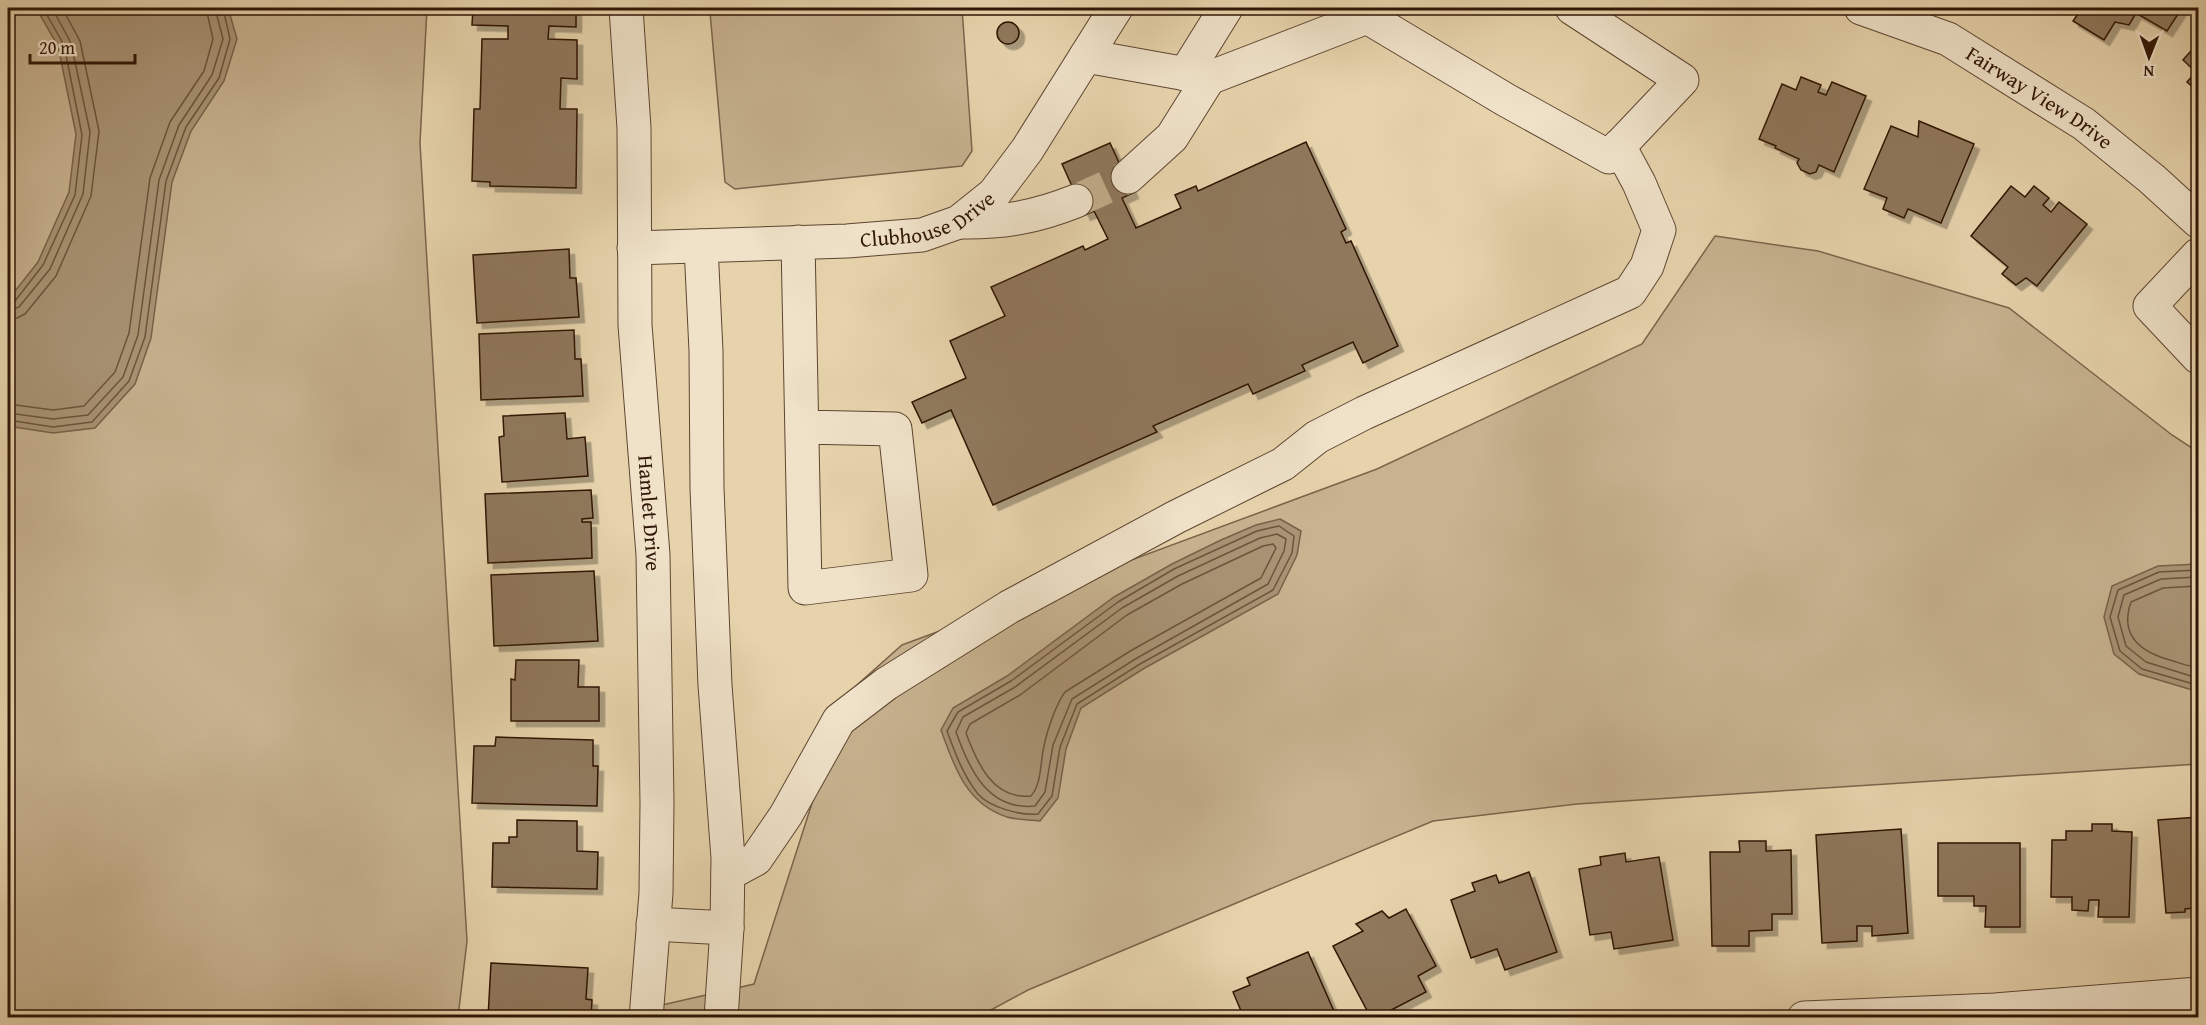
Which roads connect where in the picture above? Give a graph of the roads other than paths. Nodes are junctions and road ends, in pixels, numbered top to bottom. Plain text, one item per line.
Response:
1 (626, 8) edge
2 (1116, 8) edge
3 (1226, 8) edge
4 (1572, 8) edge
5 (1861, 8) edge
6 (1086, 56) junction
7 (1197, 76) junction
8 (1619, 146) junction
9 (1128, 177) tunnel mouth
10 (1076, 201) tunnel mouth
11 (2199, 221) edge
12 (959, 222) junction
13 (798, 242) junction
14 (701, 246) junction
15 (634, 248) junction
16 (2199, 255) edge
17 (2199, 357) edge
18 (802, 427) junction
19 (728, 874) junction
20 (653, 924) junction
21 (727, 928) junction
22 (2199, 994) edge
23 (646, 1017) edge
24 (721, 1017) edge
25 (1804, 1017) edge

1 - 15 street, Hamlet Drive
2 - 6 street, Clubhouse Drive
3 - 7 street
4 - 8 street
5 - 11 street, Fairway View Drive
6 - 7 street
6 - 12 street, Clubhouse Drive
7 - 8 street
7 - 9 street
8 - 19 street
10 - 12 street
12 - 13 street, Clubhouse Drive
13 - 14 street, Clubhouse Drive
13 - 18 street
14 - 15 street, Clubhouse Drive
14 - 19 street
15 - 20 street, Hamlet Drive
16 - 17 street
18 - 18 street
19 - 21 street
20 - 21 street
20 - 23 street, Hamlet Drive
21 - 24 street
22 - 25 street

